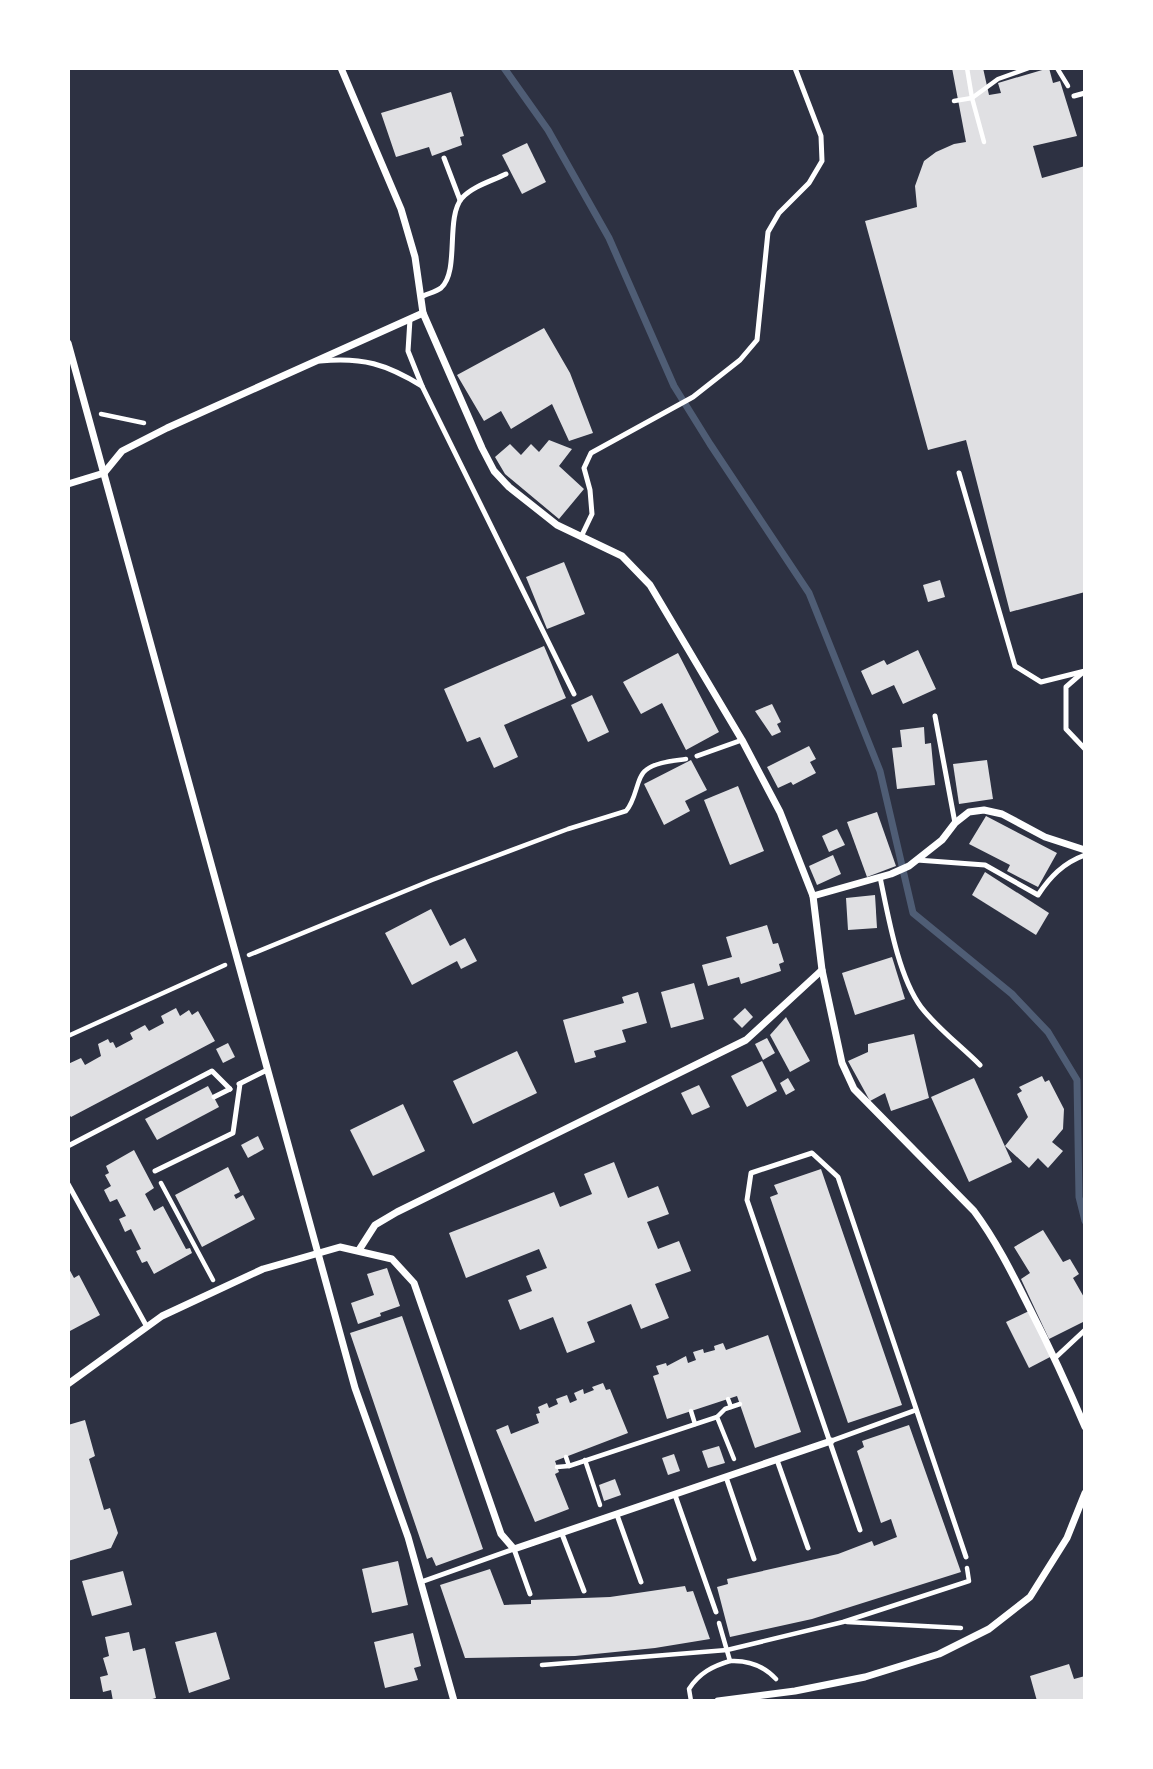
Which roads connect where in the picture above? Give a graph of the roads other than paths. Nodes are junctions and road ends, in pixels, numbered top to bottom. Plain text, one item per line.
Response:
1 (341, 68) edge
2 (794, 68) edge
3 (1085, 93) edge
4 (1074, 96) road end
5 (444, 158) dead end
6 (506, 174) dead end
7 (460, 200) junction
8 (421, 297) junction
9 (423, 313) junction
10 (410, 318) junction
11 (68, 343) edge
12 (317, 361) junction
13 (422, 386) junction
14 (104, 473) junction
15 (959, 473) dead end
16 (68, 484) edge
17 (581, 537) junction
18 (1085, 671) edge
19 (574, 694) dead end
20 (935, 716) dead end
21 (742, 740) junction
22 (1085, 749) edge
23 (697, 756) road end
24 (955, 824) junction
25 (1085, 850) edge
26 (1085, 855) edge
27 (917, 860) junction
28 (880, 877) junction
29 (813, 896) junction
30 (822, 970) junction
31 (980, 1065) dead end
32 (267, 1070) junction
33 (240, 1084) junction
34 (230, 1089) junction
35 (214, 1097) dead end
36 (68, 1146) edge
37 (155, 1171) road end
38 (68, 1184) edge
39 (359, 1250) junction
40 (318, 1253) junction
41 (147, 1327) junction
42 (1085, 1330) edge
43 (1055, 1359) junction
44 (68, 1384) edge
45 (916, 1410) junction
46 (1082, 1412) edge
47 (1085, 1427) edge
48 (831, 1441) junction
49 (777, 1460) junction
50 (726, 1478) junction
51 (1085, 1493) edge
52 (675, 1495) junction
53 (617, 1515) junction
54 (860, 1530) dead end
55 (562, 1534) junction
56 (808, 1548) dead end
57 (514, 1549) junction
58 (966, 1557) road end
59 (754, 1559) dead end
60 (421, 1582) junction
61 (641, 1582) dead end
62 (584, 1591) dead end
63 (530, 1594) dead end
64 (716, 1612) road end
65 (454, 1701) edge
66 (718, 1701) edge

1 - 8 street
2 - 17 lane
3 - 4 lane
5 - 7 lane
6 - 7 lane
7 - 8 lane
8 - 9 street
9 - 10 street
9 - 17 street
10 - 12 street
10 - 13 lane
11 - 14 street
12 - 13 lane
12 - 14 street
13 - 19 lane
14 - 16 street
14 - 32 street
15 - 18 lane
17 - 21 street
18 - 22 lane
20 - 24 lane
21 - 23 lane
21 - 29 street
24 - 25 street
24 - 27 street
26 - 27 lane
27 - 28 street
28 - 29 street
28 - 31 lane
29 - 30 street
30 - 39 street
30 - 43 street
32 - 33 lane
32 - 40 street
33 - 34 lane
33 - 37 lane
34 - 35 lane
34 - 36 lane
38 - 41 lane
39 - 40 street
39 - 57 street
40 - 41 street
40 - 60 street
41 - 44 street
42 - 43 lane
43 - 46 street
45 - 48 lane
45 - 48 lane
45 - 58 lane
46 - 47 street
48 - 49 street
48 - 54 lane
49 - 50 street
49 - 56 lane
50 - 52 street
50 - 59 lane
51 - 66 street
52 - 53 street
52 - 64 lane
53 - 55 street
53 - 61 lane
55 - 57 street
55 - 62 lane
57 - 60 lane
57 - 63 lane
60 - 65 street

